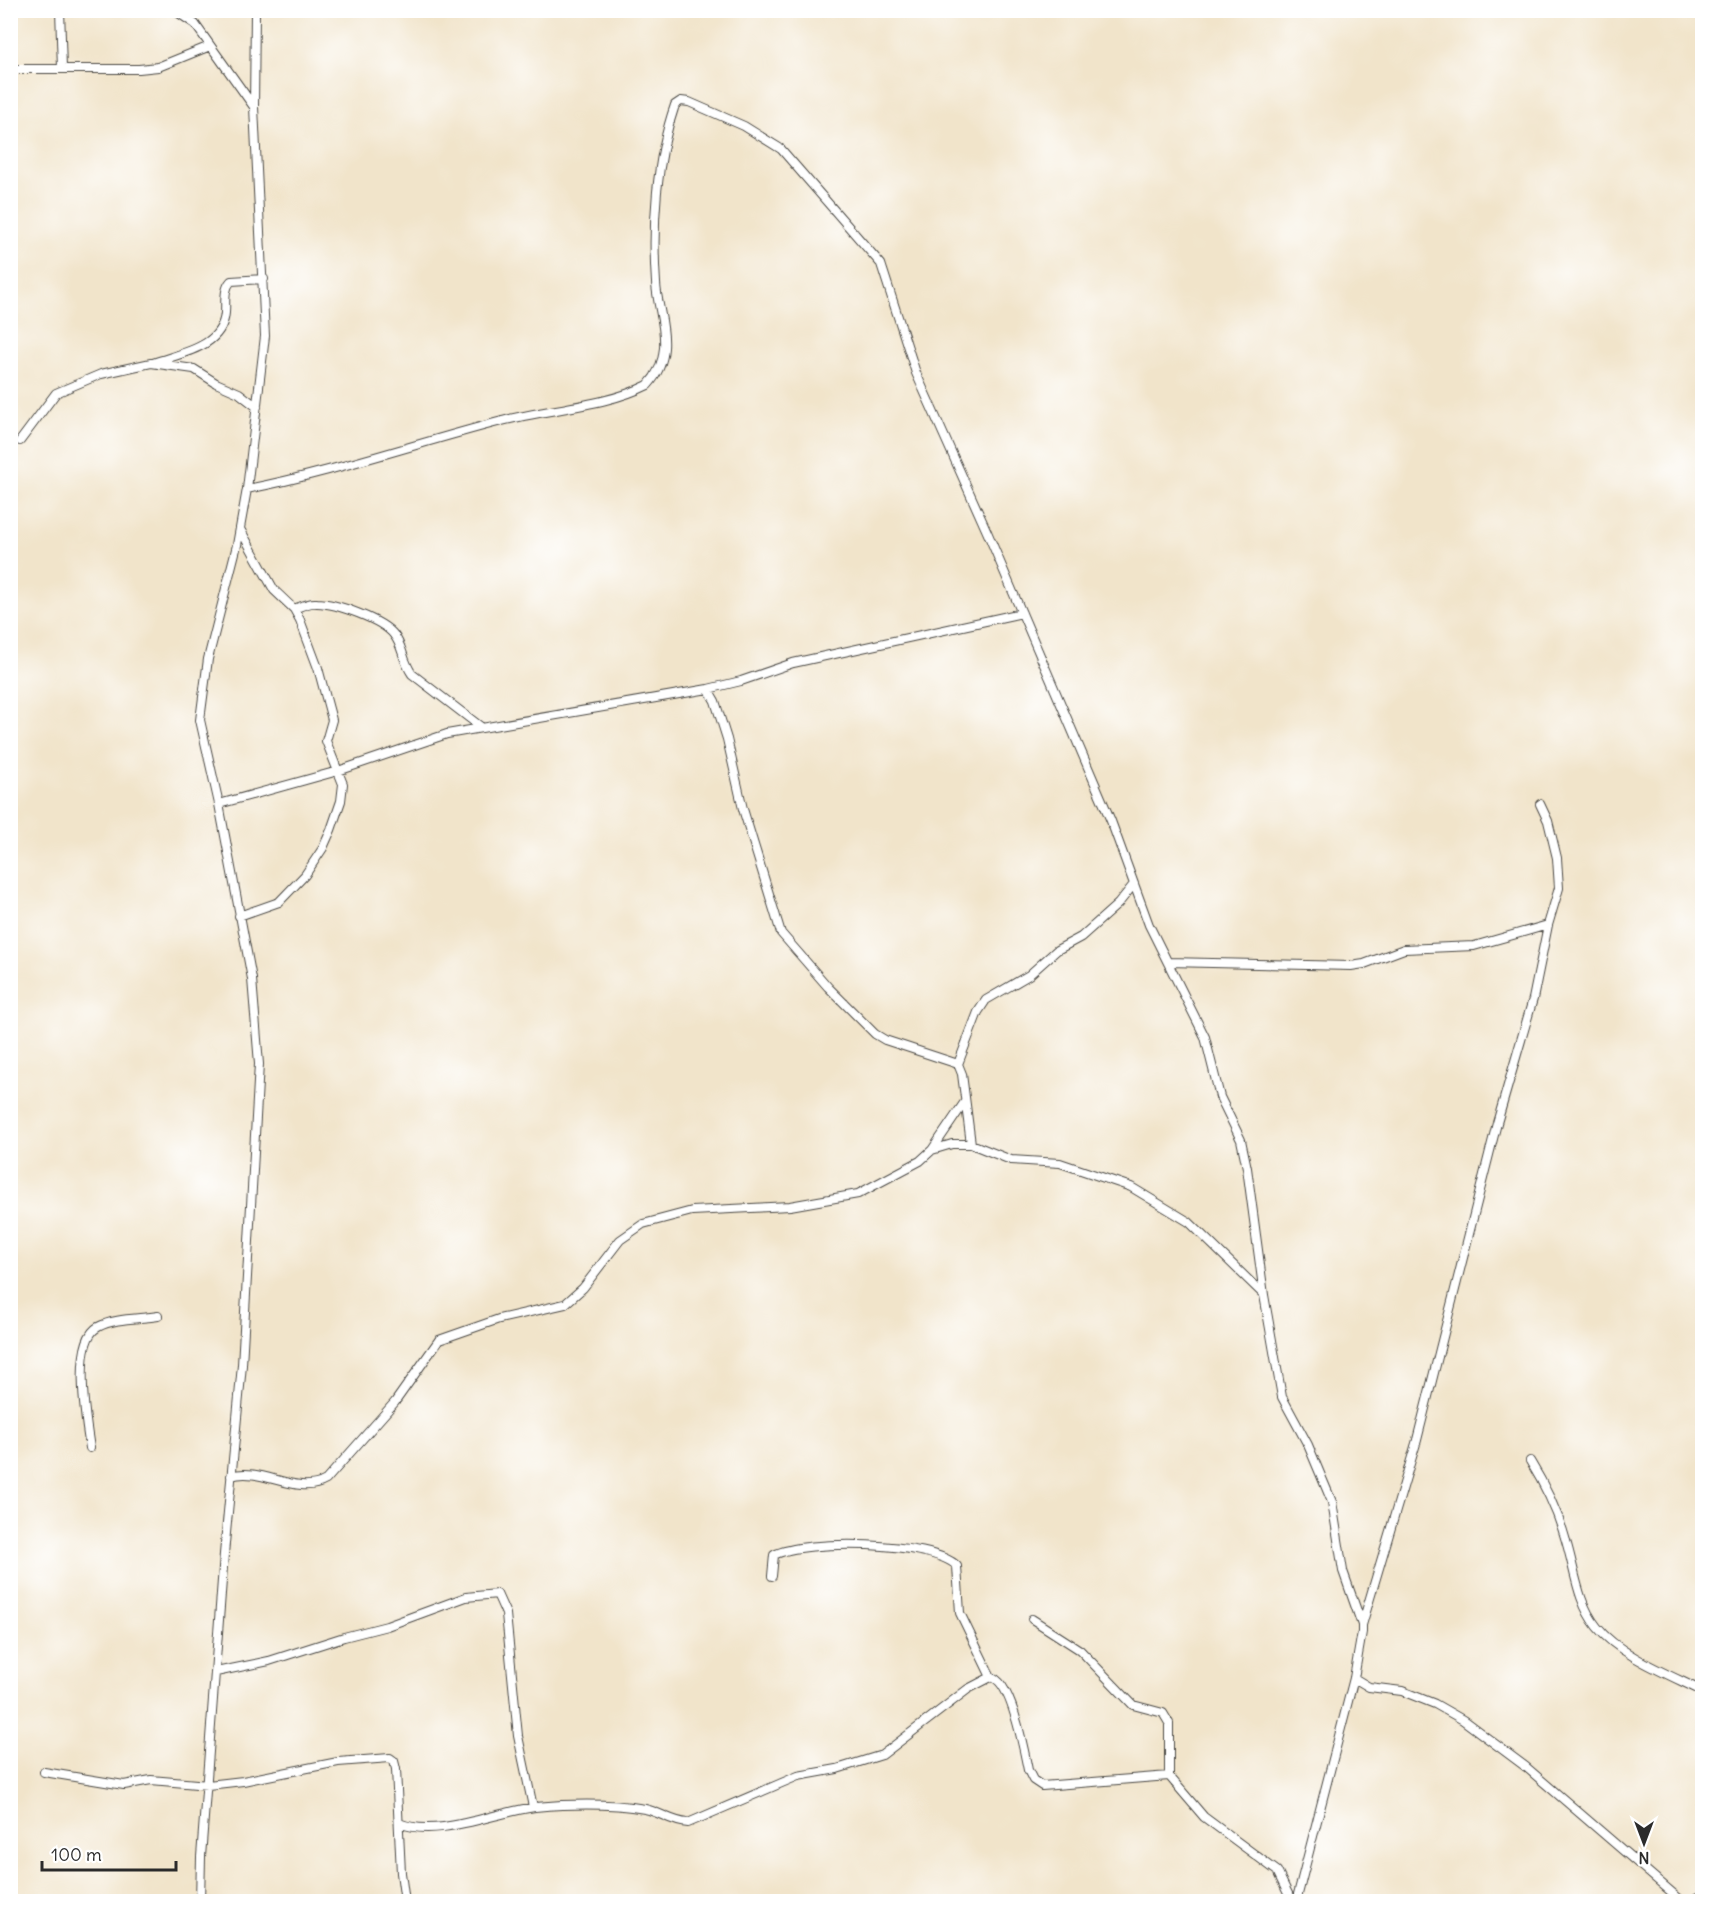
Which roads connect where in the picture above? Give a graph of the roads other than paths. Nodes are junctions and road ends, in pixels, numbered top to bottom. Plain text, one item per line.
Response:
1 (60, 10) edge
2 (174, 10) edge
3 (255, 10) edge
4 (210, 46) junction
5 (62, 68) junction
6 (10, 69) edge
7 (255, 107) junction
8 (264, 279) junction
9 (151, 363) junction
10 (257, 407) junction
11 (20, 441) dead end
12 (247, 489) junction
13 (240, 529) junction
14 (294, 609) junction
15 (1022, 613) junction
16 (708, 689) junction
17 (481, 727) junction
18 (338, 771) junction
19 (219, 804) junction
20 (1540, 804) dead end
21 (1134, 884) junction
22 (239, 916) junction
23 (1548, 925) junction
24 (1168, 962) junction
25 (958, 1064) junction
26 (964, 1103) junction
27 (971, 1144) junction
28 (932, 1150) junction
29 (1264, 1295) junction
30 (158, 1316) dead end
31 (90, 1448) dead end
32 (1530, 1461) dead end
33 (231, 1476) junction
34 (772, 1576) dead end
35 (1032, 1618) dead end
36 (1362, 1624) junction
37 (216, 1672) junction
38 (991, 1677) junction
39 (1354, 1678) junction
40 (1702, 1691) edge
41 (44, 1772) dead end
42 (1169, 1776) junction
43 (208, 1785) junction
44 (533, 1808) junction
45 (399, 1823) junction
46 (1702, 1896) edge
47 (200, 1902) edge
48 (405, 1902) edge
49 (1294, 1902) edge
50 (1684, 1902) edge

1 - 5 street
2 - 4 street
3 - 7 street
4 - 5 street
4 - 7 street
5 - 6 street
7 - 8 street
8 - 9 street
8 - 10 street
9 - 10 street
9 - 11 street
10 - 12 street
12 - 13 street
12 - 15 street
13 - 14 street
13 - 19 street
14 - 17 street
14 - 18 street
15 - 16 street
15 - 21 street
16 - 17 street
16 - 25 street
17 - 18 street
18 - 19 street
18 - 22 street
19 - 22 street
20 - 23 street
21 - 24 street
21 - 25 street
22 - 33 street
23 - 24 street
23 - 36 street
24 - 29 street
25 - 26 street
26 - 27 street
26 - 28 street
27 - 28 street
27 - 29 street
28 - 33 street
29 - 36 street
30 - 31 street
32 - 40 street
33 - 37 street
34 - 38 street
35 - 42 street
36 - 39 street
37 - 43 street
37 - 44 street
38 - 42 street
38 - 44 street
39 - 49 street
39 - 50 street
41 - 43 street
42 - 49 street
43 - 45 street
43 - 47 street
44 - 45 street
45 - 48 street
46 - 50 street

